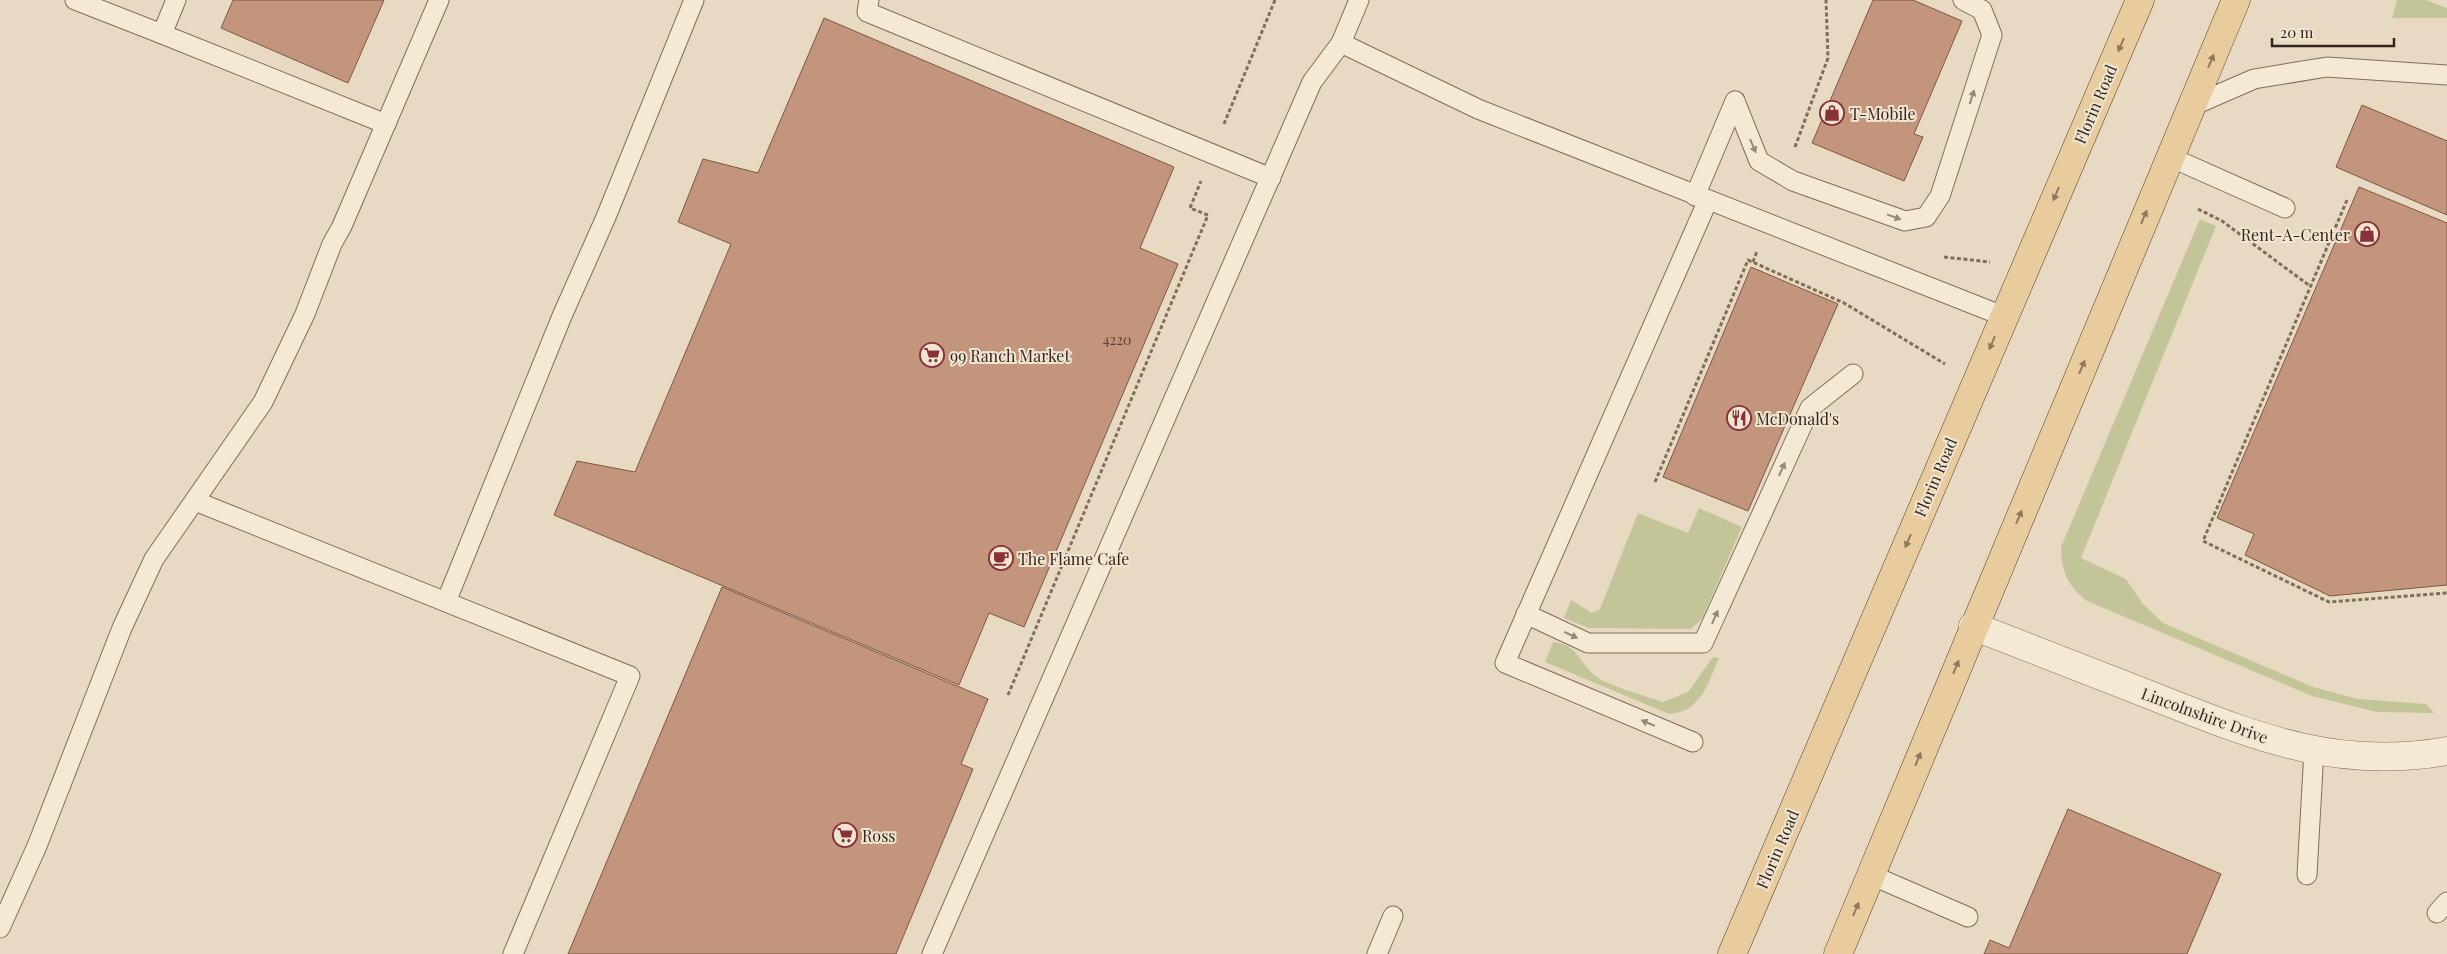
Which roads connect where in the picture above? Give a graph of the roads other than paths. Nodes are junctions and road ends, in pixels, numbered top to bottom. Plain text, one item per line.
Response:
1 (75, 0) edge
2 (176, 0) edge
3 (439, 0) edge
4 (694, 0) edge
5 (869, 0) edge
6 (1359, 0) edge
7 (1963, 0) edge
8 (2140, 0) edge
9 (2236, 0) edge
10 (162, 34) junction
11 (1341, 44) junction
12 (2447, 75) edge
13 (2192, 106) junction
14 (386, 124) junction
15 (2170, 157) junction
16 (1271, 178) junction
17 (1702, 198) junction
18 (2285, 208) dead end
19 (2003, 316) junction
20 (1853, 374) dead end
21 (195, 501) junction
22 (446, 602) junction
23 (1526, 614) junction
24 (1973, 626) junction
25 (1693, 742) dead end
26 (2314, 750) junction
27 (2447, 751) edge
28 (1871, 875) junction
29 (2307, 875) dead end
30 (1393, 916) dead end
31 (1968, 917) dead end
32 (0, 928) edge
33 (513, 954) edge
34 (932, 954) edge
35 (1377, 954) edge
36 (1732, 954) edge
37 (1838, 954) edge

1 - 10 lane
2 - 10 lane
3 - 14 lane
4 - 22 lane
5 - 16 lane
6 - 11 lane
17 -> 7 lane
8 -> 19 main road, Florin Road
13 -> 9 main road
10 - 14 lane
11 - 16 lane
11 - 17 lane
12 - 13 lane
13 - 15 main road
14 - 21 lane
15 - 18 lane
24 -> 15 main road
16 - 34 lane
17 - 19 lane
17 - 23 lane
19 -> 36 main road, Florin Road
23 -> 20 lane
21 - 22 lane
21 - 32 lane
22 - 33 lane
25 -> 23 lane
24 - 26 street, Lincolnshire Drive
28 -> 24 main road
26 - 27 street, Lincolnshire Drive
26 - 29 lane
28 - 31 lane
37 -> 28 main road
30 - 35 lane

